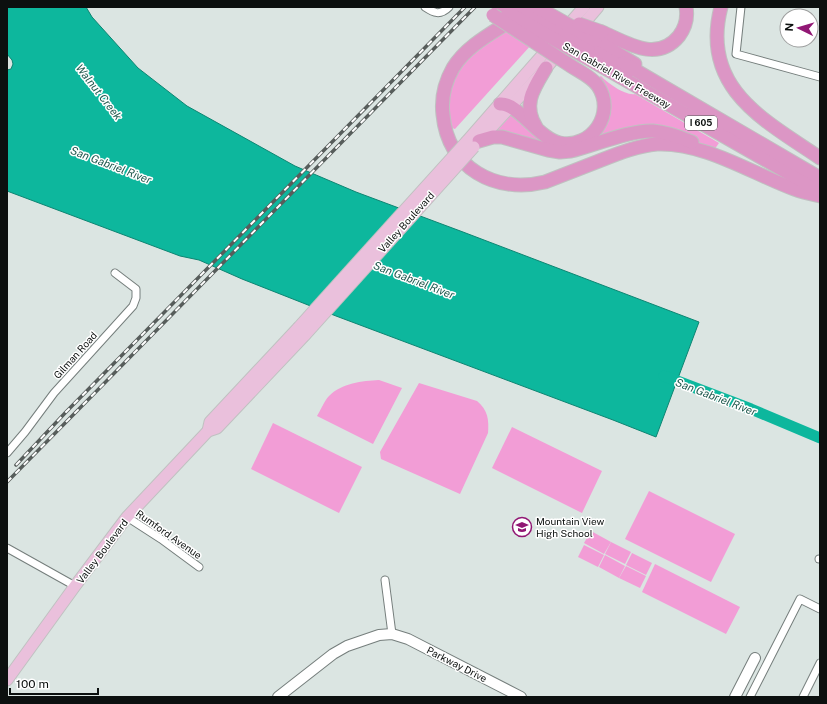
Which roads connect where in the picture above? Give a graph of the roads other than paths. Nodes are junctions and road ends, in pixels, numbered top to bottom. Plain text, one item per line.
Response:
1 (424, 7) edge
2 (449, 7) edge
3 (488, 7) edge
4 (498, 7) edge
5 (517, 7) edge
6 (526, 7) edge
7 (531, 7) edge
8 (584, 7) edge
9 (598, 7) edge
10 (686, 7) edge
11 (721, 7) edge
12 (741, 7) edge
13 (542, 10) edge
14 (591, 44) junction
15 (546, 68) junction
16 (820, 77) edge
17 (505, 105) junction
18 (537, 129) junction
19 (473, 143) junction
20 (820, 158) edge
21 (730, 161) junction
22 (820, 171) edge
23 (820, 178) edge
24 (820, 182) edge
25 (820, 191) edge
26 (820, 196) edge
27 (115, 273) dead end
28 (7, 453) edge
29 (127, 517) junction
30 (7, 548) edge
31 (199, 567) dead end
32 (385, 580) dead end
33 (75, 586) junction
34 (820, 609) edge
35 (392, 634) junction
36 (755, 658) dead end
37 (820, 663) edge
38 (7, 680) edge
39 (515, 696) edge
40 (278, 697) edge
41 (735, 697) edge
42 (750, 697) edge
43 (803, 697) edge

1 - 2 street
3 - 18 highway, bridge
4 - 14 highway, San Gabriel River Freeway / I 605, bridge
5 - 14 highway, bridge
6 - 14 highway
7 - 21 highway
8 - 17 main road, Valley Boulevard
9 - 15 main road, Valley Boulevard
10 - 14 highway
11 - 20 highway
12 - 16 street
13 - 14 highway, San Gabriel River Freeway / I 605, bridge
14 - 22 highway, San Gabriel River Freeway / I 605
14 - 23 highway
14 - 24 highway
14 - 25 highway, San Gabriel River Freeway / I 605
15 - 17 main road, Valley Boulevard
15 - 18 highway
17 - 18 highway
17 - 19 main road, Valley Boulevard
19 - 21 highway
19 - 29 main road, Valley Boulevard, bridge
21 - 26 highway
27 - 28 street, Gilman Road
29 - 31 street, Rumford Avenue
29 - 33 main road, Valley Boulevard
30 - 33 street
32 - 35 street
33 - 38 main road, Valley Boulevard
34 - 42 street
35 - 39 street, Parkway Drive
35 - 40 street
36 - 41 street
37 - 43 street

